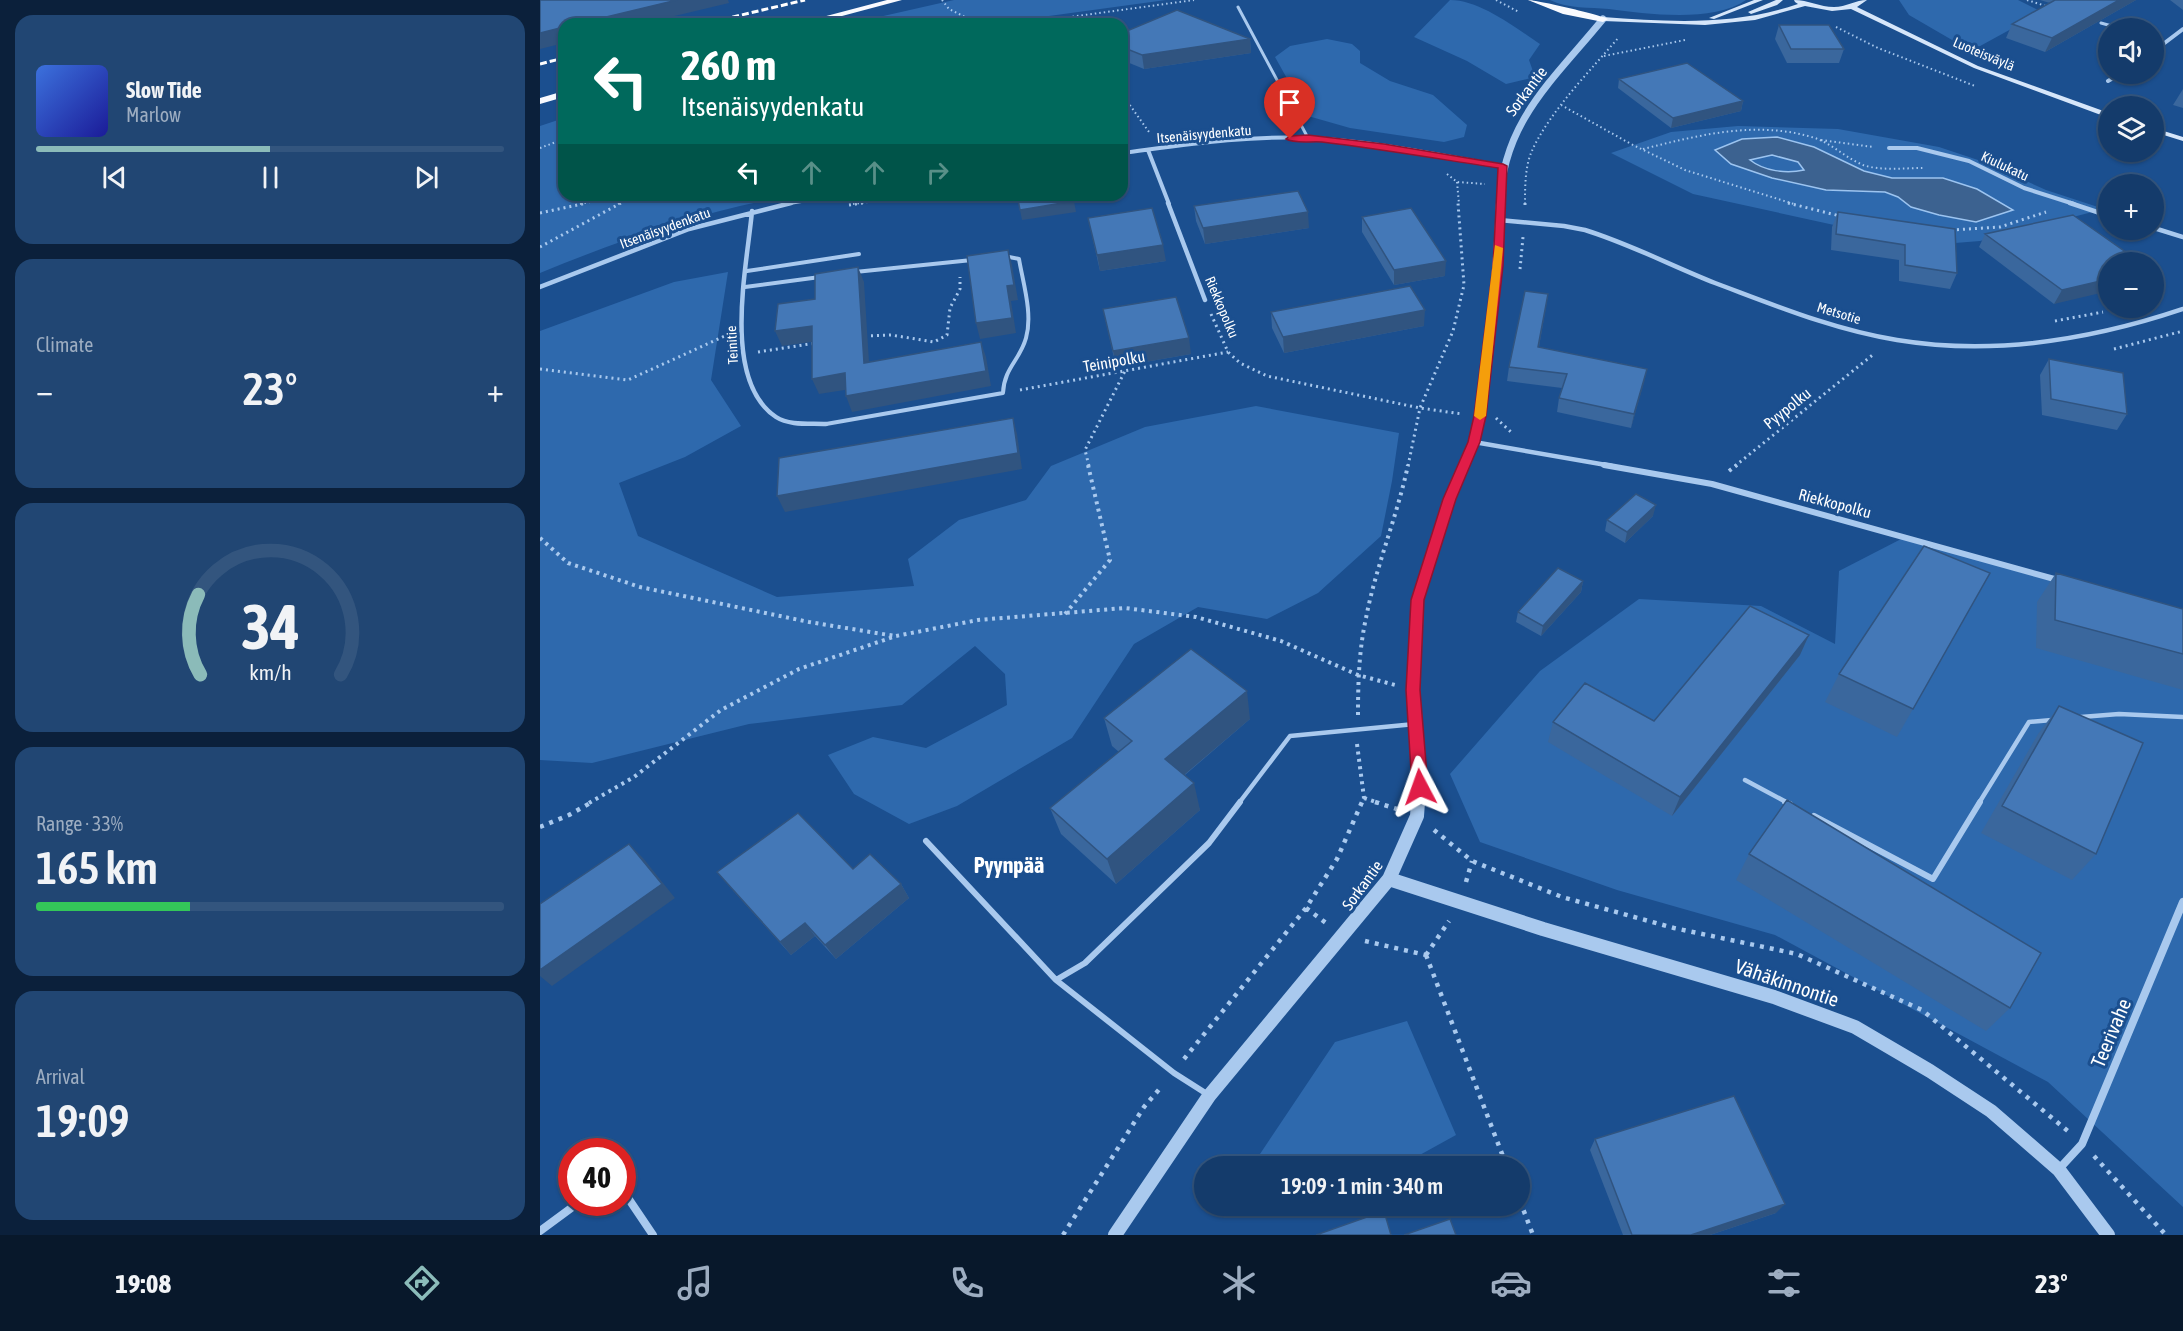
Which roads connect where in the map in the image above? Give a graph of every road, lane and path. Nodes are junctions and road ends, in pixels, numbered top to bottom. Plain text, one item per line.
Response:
1 (898, 0) edge
2 (942, 0) edge
3 (1194, 0) edge
4 (1532, 0) edge
5 (1760, 0) edge
6 (1780, 0) edge
7 (1796, 0) edge
8 (1864, 0) edge
9 (2027, 0) edge
10 (1804, 4) junction
11 (1238, 7) dead end
12 (1852, 7) junction
13 (2059, 10) edge
14 (825, 18) edge
15 (966, 18) edge
16 (1063, 18) edge
17 (1712, 18) junction
18 (1603, 20) junction
19 (1676, 24) junction
20 (2183, 29) edge
21 (1620, 36) dead end
22 (1690, 39) dead end
23 (2165, 43) edge
24 (1603, 57) junction
25 (558, 96) edge
26 (540, 101) edge
27 (1128, 102) edge
28 (1561, 105) junction
29 (2098, 112) edge
30 (2164, 133) edge
31 (1308, 138) junction
32 (1817, 139) junction
33 (2183, 140) edge
34 (558, 141) edge
35 (540, 148) edge
36 (1162, 148) junction
37 (1889, 148) joint
38 (1643, 149) junction
39 (1148, 150) junction
40 (1128, 152) edge
41 (1503, 166) junction
42 (1924, 168) dead end
43 (1439, 171) dead end
44 (1457, 182) junction
45 (1500, 185) junction
46 (593, 201) edge
47 (625, 201) edge
48 (804, 201) edge
49 (2041, 207) dead end
50 (1525, 208) dead end
51 (1535, 209) dead end
52 (752, 211) junction
53 (2098, 212) edge
54 (540, 213) edge
55 (1847, 218) edge
56 (1499, 220) junction
57 (1943, 230) edge
58 (2164, 231) edge
59 (1523, 236) dead end
60 (2183, 237) edge
61 (540, 247) edge
62 (859, 254) dead end
63 (996, 257) edge
64 (973, 260) edge
65 (961, 262) junction
66 (1520, 269) dead end
67 (747, 271) junction
68 (855, 272) edge
69 (832, 276) edge
70 (540, 287) edge
71 (745, 287) junction
72 (1205, 300) joint
73 (2183, 309) edge
74 (2098, 313) edge
75 (2055, 321) dead end
76 (742, 328) junction
77 (857, 337) edge
78 (822, 342) edge
79 (1878, 351) dead end
80 (1228, 352) junction
81 (742, 354) junction
82 (540, 369) edge
83 (1125, 371) junction
84 (1003, 393) junction
85 (1420, 408) junction
86 (826, 424) joint
87 (1474, 442) junction
88 (1712, 484) junction
89 (540, 538) edge
90 (2061, 580) edge
91 (1065, 614) junction
92 (896, 636) junction
93 (1358, 675) junction
94 (1413, 690) junction
95 (2183, 717) edge
96 (2074, 718) edge
97 (2062, 719) edge
98 (1415, 724) junction
99 (1358, 730) junction
100 (1745, 780) dead end
101 (1797, 807) edge
102 (1808, 813) edge
103 (540, 827) edge
104 (926, 841) dead end
105 (1389, 879) junction
106 (2183, 902) edge
107 (1426, 955) dead end
108 (1056, 980) junction
109 (1174, 1073) junction
110 (1209, 1096) junction
111 (1503, 1156) edge
112 (2059, 1170) junction
113 (636, 1210) edge
114 (560, 1216) edge
115 (1526, 1216) edge
116 (540, 1230) edge
117 (653, 1235) edge
118 (1063, 1235) edge
119 (1115, 1235) edge
120 (1533, 1235) edge
121 (2108, 1235) edge

1 - 14 highway
2 - 15 path
3 - 16 path
4 - 18 highway
5 - 17 main road
6 - 17 main road
7 - 10 main road
8 - 12 main road
9 - 13 path
10 - 12 main road
10 - 19 main road
11 - 31 lane
12 - 29 main road, Luoteisväylä
17 - 19 main road
18 - 19 main road
18 - 41 street, Sorkantie
20 - 23 street
21 - 24 path
22 - 24 path
24 - 28 path
25 - 26 highway
27 - 36 path
28 - 38 path
28 - 45 path
30 - 33 main road
31 - 36 street, Itsenäisyydenkatu
31 - 41 street, Itsenäisyydenkatu
32 - 37 path
32 - 38 path
32 - 42 path
34 - 35 path
36 - 39 street, Itsenäisyydenkatu
37 - 53 street, Kiulukatu
38 - 55 path
39 - 40 street, Itsenäisyydenkatu
39 - 72 street, Riekkopolku
41 - 45 street, Sorkantie
43 - 44 path
44 - 45 path
44 - 85 path
45 - 56 street, Sorkantie
46 - 54 path
47 - 61 path
48 - 52 street, Itsenäisyydenkatu
49 - 57 path
50 - 51 path
52 - 67 street, Teinitie
52 - 70 street, Itsenäisyydenkatu
56 - 73 street, Metsotie
56 - 87 street, Sorkantie
58 - 60 street
59 - 66 path
62 - 67 lane
63 - 84 lane
64 - 65 lane
65 - 68 lane
65 - 77 path
67 - 71 street, Teinitie
69 - 71 lane
71 - 76 street, Teinitie
72 - 80 path, Riekkopolku
74 - 75 path
76 - 81 street, Teinitie
76 - 82 path
78 - 81 path
79 - 88 path, Pyypolku
80 - 83 path, Teinipolku
80 - 85 path, Riekkopolku
81 - 86 street, Teinitie
83 - 84 path, Teinipolku
83 - 91 path
84 - 86 lane
85 - 93 path
87 - 88 street, Riekkopolku
87 - 94 street, Sorkantie
88 - 90 street, Riekkopolku
89 - 92 path
91 - 92 path
91 - 93 path
92 - 103 path
93 - 94 path
93 - 99 path
94 - 98 street, Sorkantie
95 - 96 lane
97 - 102 lane
98 - 99 lane
98 - 105 street, Sorkantie
99 - 108 lane
99 - 109 path
100 - 101 lane
104 - 108 lane
105 - 110 street, Sorkantie
105 - 112 street, Vähäkinnontie
106 - 112 street, Teerivahe
107 - 111 path
108 - 109 lane
109 - 110 lane
109 - 118 path
110 - 119 street, Sorkantie
112 - 121 street, Vähäkinnontie
113 - 117 street
114 - 116 street
115 - 120 path

